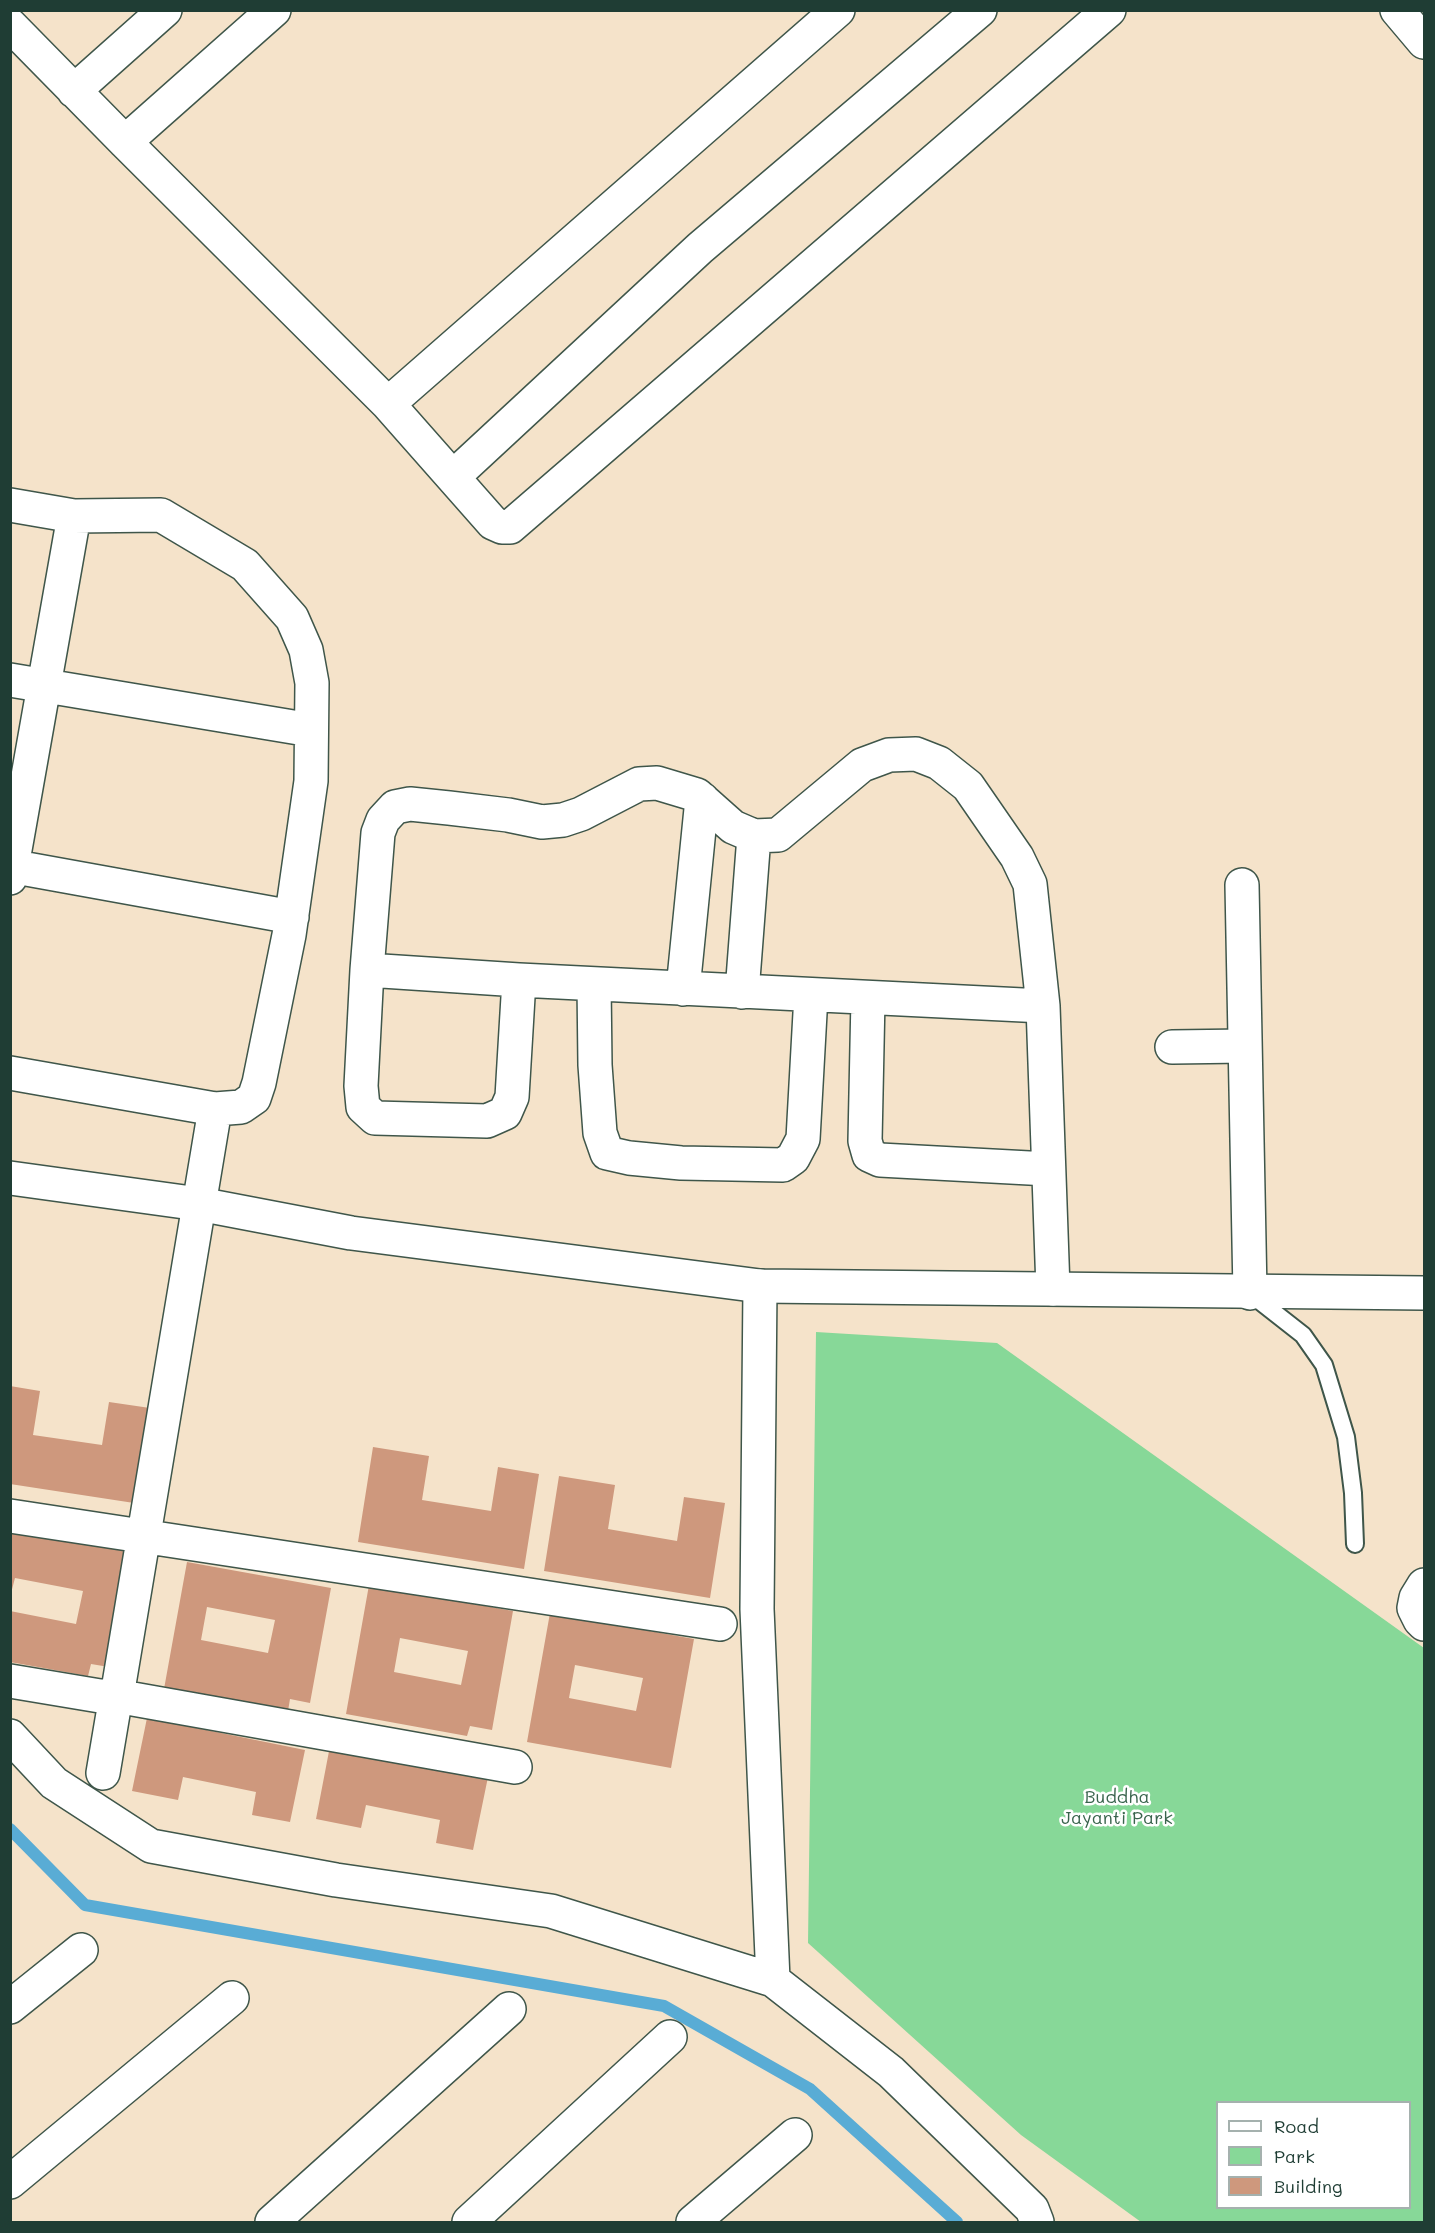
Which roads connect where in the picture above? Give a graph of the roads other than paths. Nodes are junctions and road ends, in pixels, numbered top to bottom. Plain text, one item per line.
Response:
1 (165, 10) edge
2 (274, 10) edge
3 (838, 10) edge
4 (980, 10) edge
5 (1109, 10) edge
6 (1397, 10) edge
7 (10, 25) edge
8 (1425, 42) edge
9 (74, 91) junction
10 (125, 142) junction
11 (388, 404) junction
12 (453, 477) junction
13 (10, 505) edge
14 (74, 516) junction
15 (10, 680) edge
16 (44, 685) junction
17 (311, 730) junction
18 (702, 798) junction
19 (754, 836) junction
20 (11, 870) edge
21 (1242, 885) dead end
22 (292, 917) junction
23 (367, 970) junction
24 (519, 981) junction
25 (594, 984) junction
26 (683, 989) junction
27 (742, 992) junction
28 (811, 995) junction
29 (868, 998) junction
30 (1043, 1006) junction
31 (1245, 1046) junction
32 (1172, 1047) dead end
33 (10, 1073) edge
34 (215, 1109) junction
35 (1048, 1169) junction
36 (10, 1178) edge
37 (199, 1204) junction
38 (760, 1286) junction
39 (1053, 1289) junction
40 (1250, 1293) junction
41 (1425, 1293) edge
42 (10, 1516) edge
43 (144, 1537) junction
44 (1355, 1544) dead end
45 (1425, 1585) edge
46 (720, 1624) dead end
47 (1425, 1624) edge
48 (10, 1682) edge
49 (116, 1696) junction
50 (10, 1736) edge
51 (514, 1767) dead end
52 (103, 1773) dead end
53 (81, 1950) dead end
54 (773, 1980) junction
55 (232, 1998) dead end
56 (10, 2007) edge
57 (509, 2009) dead end
58 (670, 2037) dead end
59 (795, 2136) dead end
60 (10, 2181) edge
61 (272, 2223) edge
62 (469, 2223) edge
63 (693, 2223) edge
64 (1037, 2223) edge

1 - 9 street
2 - 10 street
3 - 11 street
4 - 12 street
5 - 12 street
6 - 8 street
7 - 9 street
9 - 10 street
10 - 11 street
11 - 12 street
13 - 14 street
14 - 16 street
14 - 17 street
15 - 16 street
16 - 17 street
16 - 20 street
17 - 22 street
18 - 19 street
18 - 23 street
18 - 26 street
19 - 27 street
19 - 30 street
20 - 22 street
21 - 31 street
22 - 34 street
23 - 24 street
23 - 24 street
24 - 25 street
25 - 26 street
25 - 28 street
26 - 27 street
27 - 28 street
28 - 29 street
29 - 30 street
29 - 35 street
30 - 35 street
31 - 32 street
31 - 40 street
33 - 34 street
34 - 37 street
35 - 39 street
36 - 37 street
37 - 38 street
37 - 43 street
38 - 39 street
38 - 54 street
39 - 40 street
40 - 41 street
40 - 44 lane
42 - 43 street
43 - 46 street
43 - 49 street
45 - 47 street
48 - 49 street
49 - 51 street
49 - 52 street
50 - 54 street
53 - 56 street
54 - 64 street
55 - 60 street
57 - 61 street
58 - 62 street
59 - 63 street

